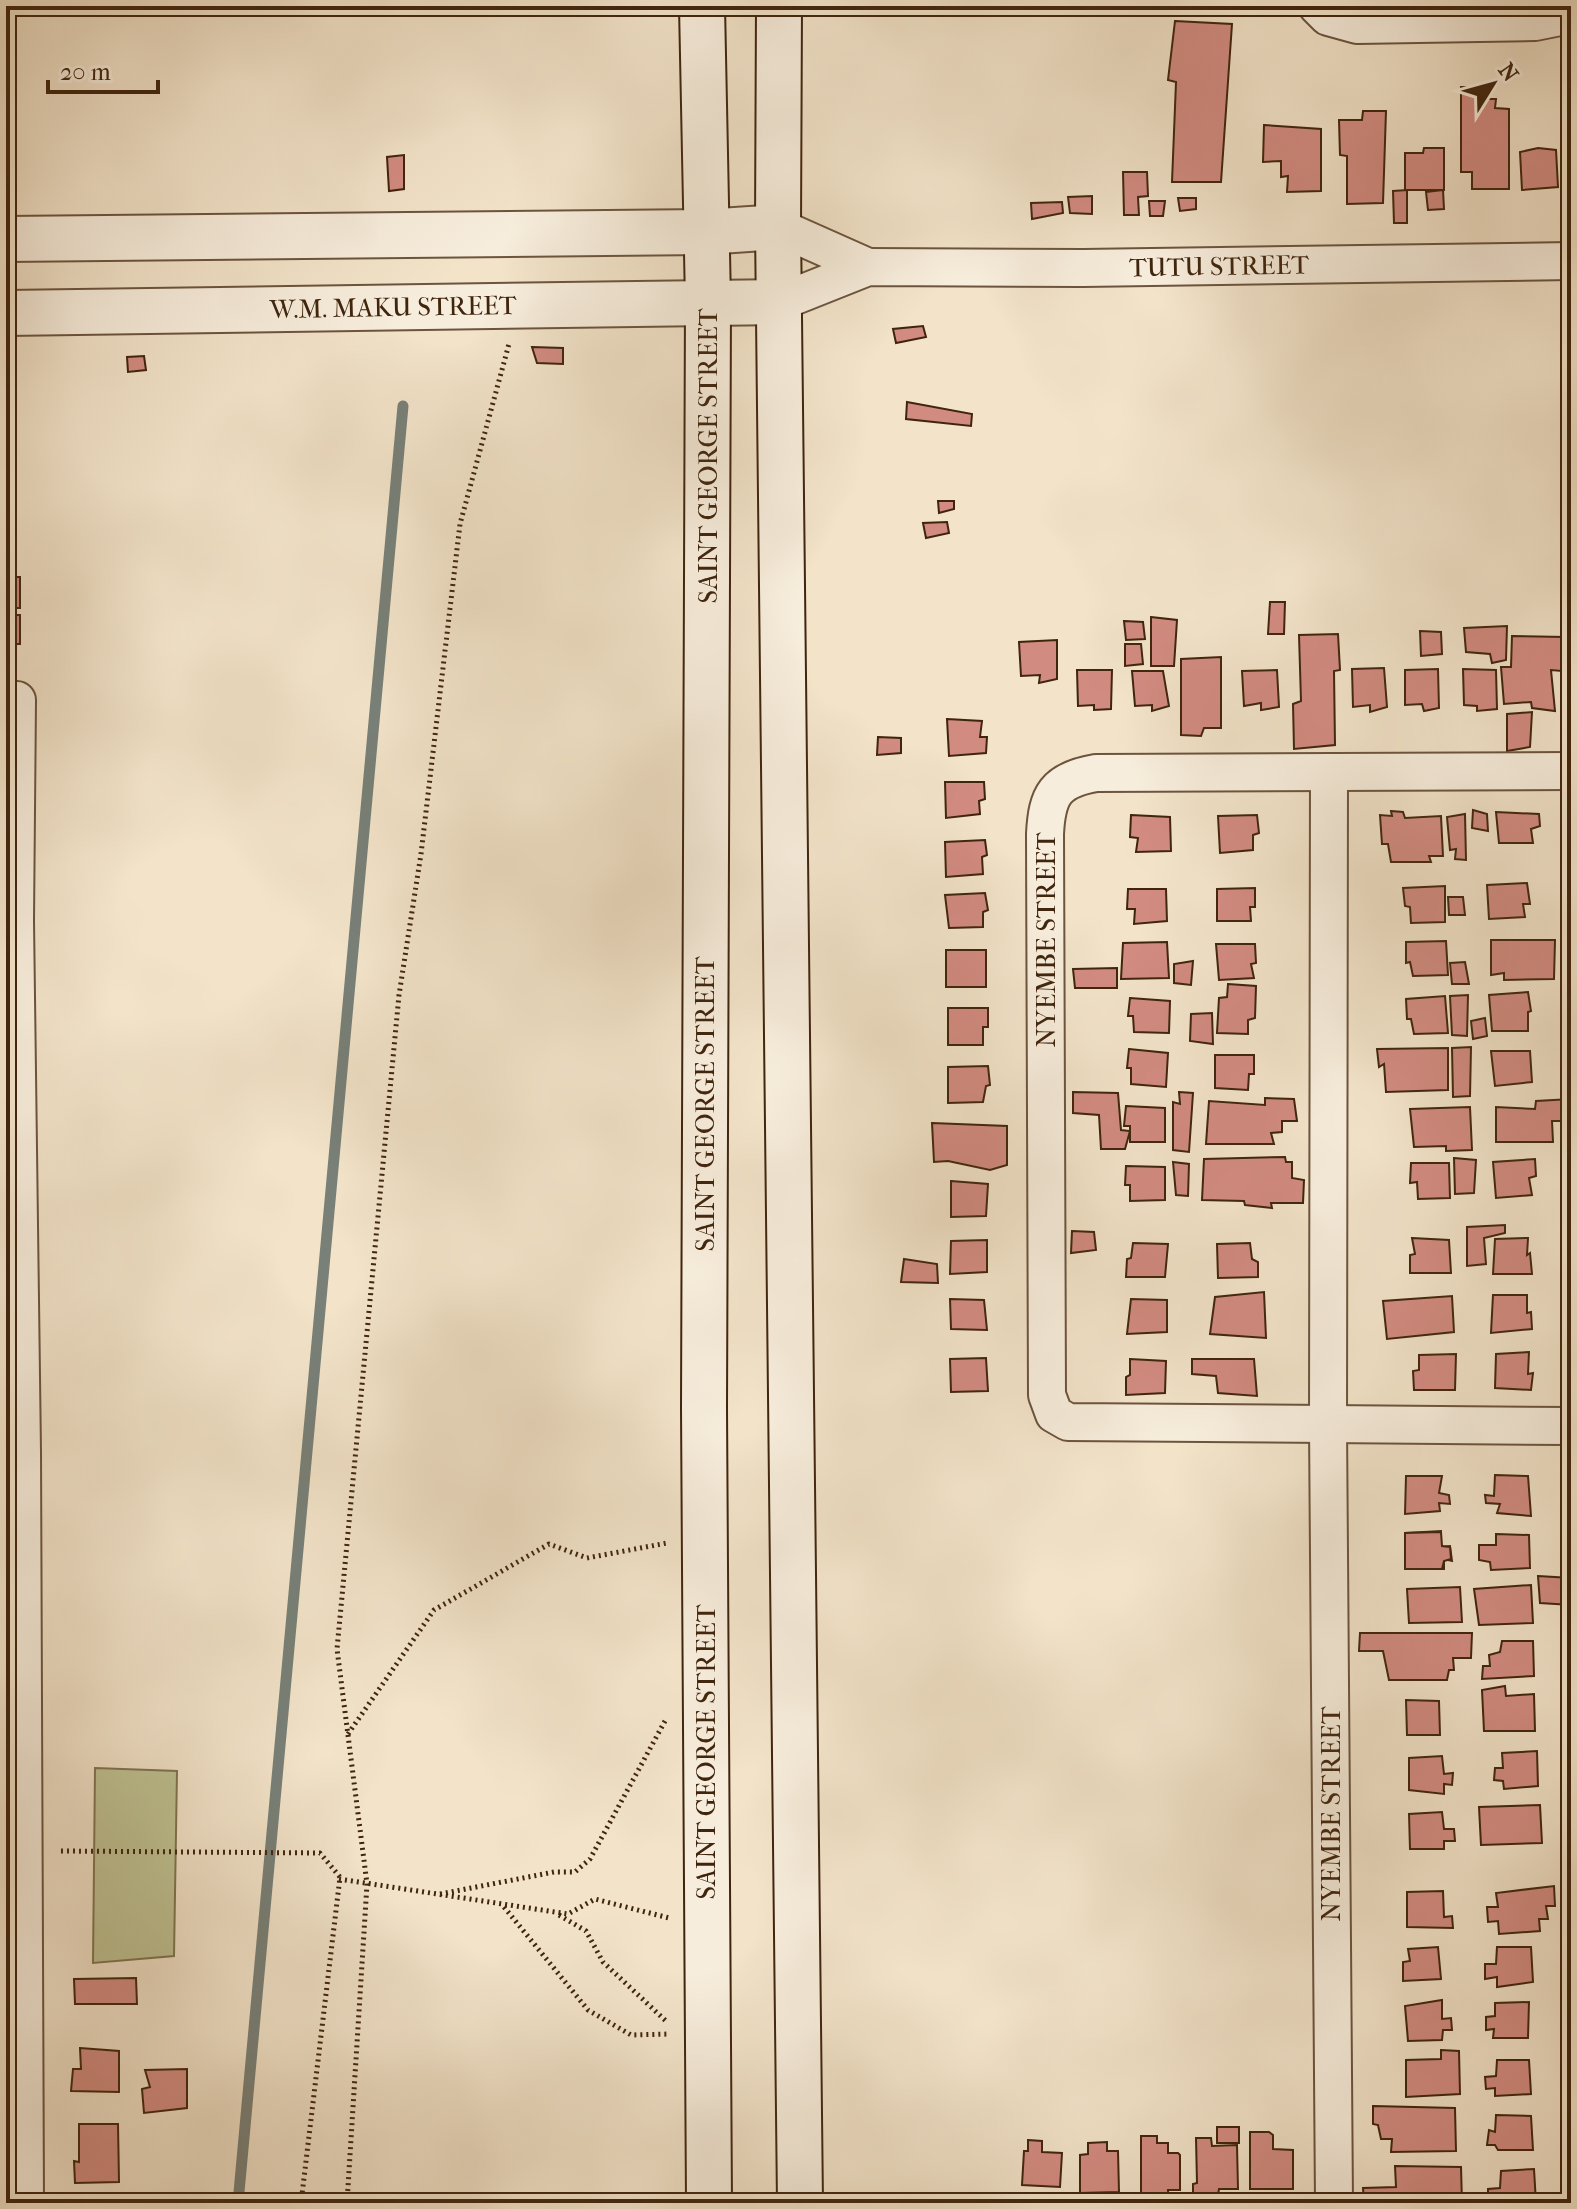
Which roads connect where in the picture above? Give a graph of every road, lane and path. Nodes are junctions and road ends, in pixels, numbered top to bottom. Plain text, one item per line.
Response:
1 (702, 6) edge
2 (779, 6) edge
3 (1317, 6) edge
4 (1570, 10) edge
5 (778, 227) junction
6 (705, 232) junction
7 (6, 239) edge
8 (1571, 261) edge
9 (868, 267) junction
10 (708, 302) junction
11 (780, 302) junction
12 (6, 313) edge
13 (510, 342) dead end
14 (17, 700) dead end
15 (1571, 771) edge
16 (1329, 772) junction
17 (1328, 1425) junction
18 (1571, 1426) edge
19 (675, 1541) dead end
20 (669, 1713) dead end
21 (348, 1734) junction
22 (25, 1851) junction
23 (339, 1879) junction
24 (367, 1884) junction
25 (435, 1895) junction
26 (503, 1906) junction
27 (555, 1913) junction
28 (707, 1928) junction
29 (25, 2203) edge
30 (301, 2203) edge
31 (347, 2203) edge
32 (709, 2203) edge
33 (800, 2203) edge
34 (1334, 2203) edge

1 - 6 main road, SAINT GEORGE STREET
2 - 5 main road
3 - 4 street
5 - 6 main road
5 - 9 street, TUTU STREET
5 - 11 main road
6 - 7 main road
6 - 10 main road, SAINT GEORGE STREET
8 - 9 street, TUTU STREET
9 - 11 street, TUTU STREET
10 - 11 main road, W.M. MAKU STREET
10 - 12 main road, W.M. MAKU STREET
10 - 28 main road, SAINT GEORGE STREET
11 - 33 main road
13 - 21 path
14 - 22 street
15 - 16 street, NYEMBE STREET
16 - 17 street, NYEMBE STREET
16 - 17 street, NYEMBE STREET
17 - 18 street
17 - 34 street, NYEMBE STREET
19 - 21 path
20 - 25 path
21 - 24 path
22 - 23 path
22 - 29 street
23 - 24 path
23 - 30 path
24 - 25 path
24 - 31 path
25 - 26 path
26 - 27 path
26 - 27 path
27 - 28 path
28 - 32 main road, SAINT GEORGE STREET

